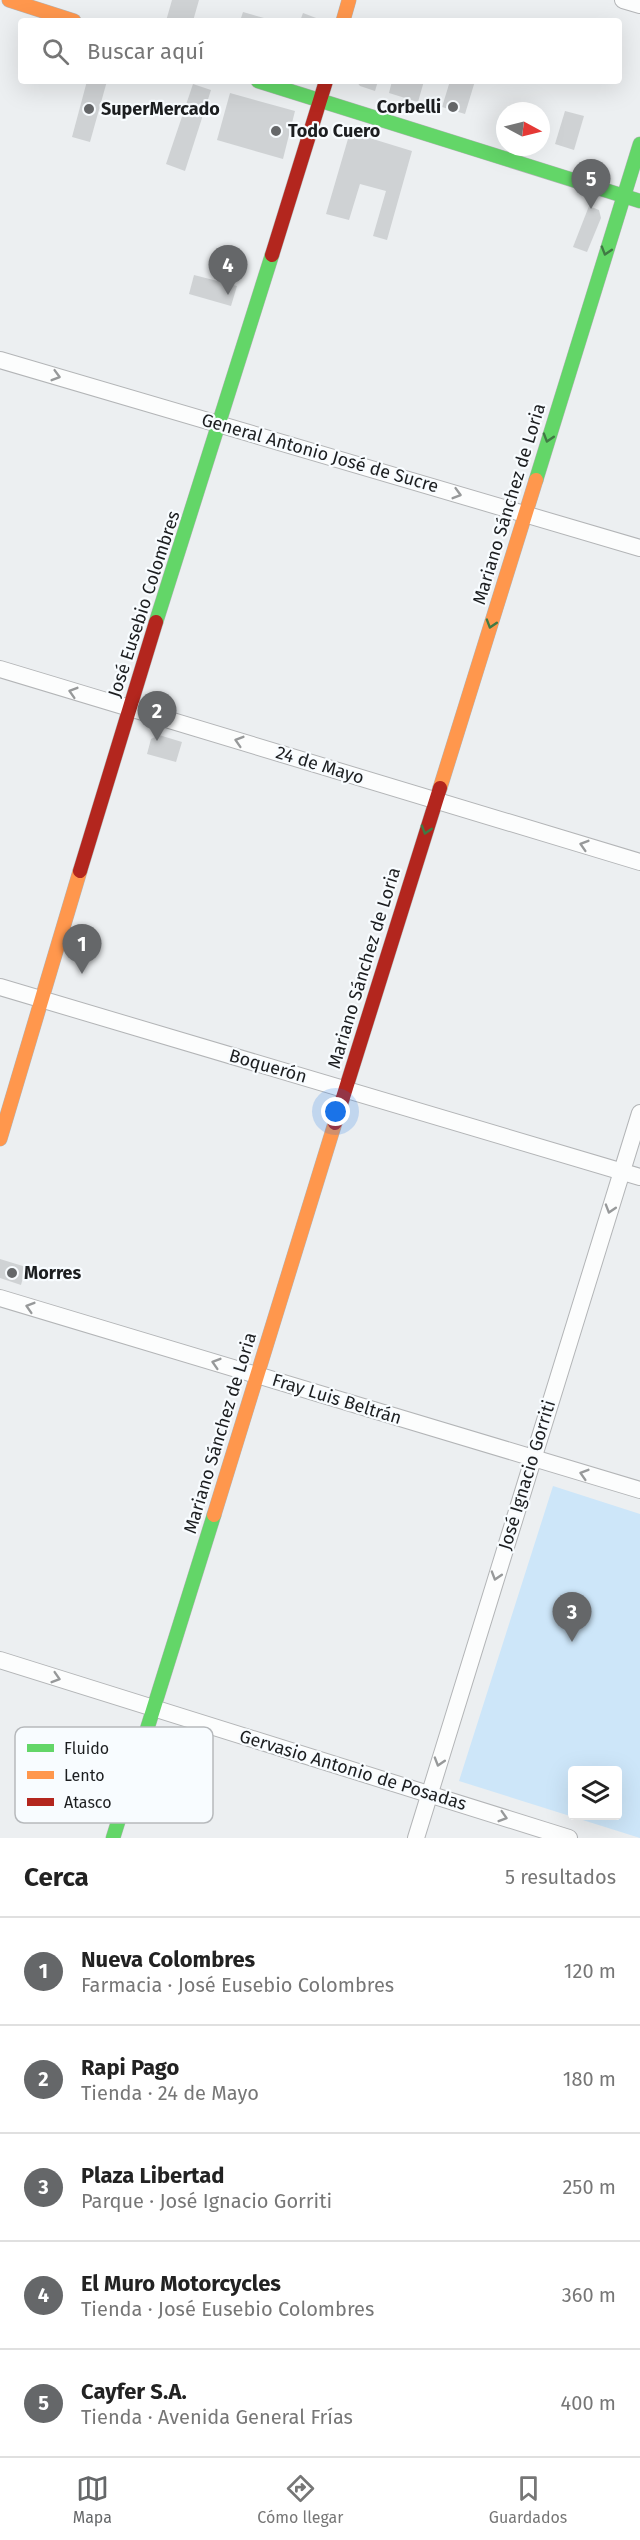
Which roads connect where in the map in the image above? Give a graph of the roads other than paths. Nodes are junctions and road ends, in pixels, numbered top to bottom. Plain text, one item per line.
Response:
1 (9, 0) edge
2 (349, 0) edge
3 (623, 0) edge
4 (640, 5) edge
5 (65, 18) edge
6 (344, 18) edge
7 (267, 84) edge
8 (325, 84) edge
9 (320, 101) junction
10 (640, 144) edge
11 (624, 195) junction
12 (640, 201) edge
13 (0, 360) edge
14 (220, 423) junction
15 (525, 513) junction
16 (640, 548) edge
17 (0, 669) edge
18 (129, 709) junction
19 (436, 800) junction
20 (640, 862) edge
21 (0, 987) edge
22 (42, 1000) junction
23 (346, 1088) junction
24 (640, 1113) edge
25 (0, 1139) edge
26 (622, 1172) junction
27 (640, 1177) edge
28 (0, 1298) edge
29 (257, 1375) junction
30 (532, 1458) junction
31 (640, 1490) edge
32 (0, 1660) edge
33 (154, 1708) junction
34 (148, 1727) edge
35 (430, 1794) junction
36 (118, 1823) edge
37 (113, 1838) edge
38 (416, 1838) edge
39 (569, 1838) edge

1 - 5 street
2 - 6 street
3 - 4 street
7 - 9 street
8 - 9 street, José Eusebio Colombres
9 - 11 street
9 - 14 street, José Eusebio Colombres
10 - 11 street, Mariano Sánchez de Loria
11 - 12 street
11 -> 15 street, Mariano Sánchez de Loria
13 -> 14 street, General Antonio José de Sucre
14 -> 15 street, General Antonio José de Sucre
14 - 18 street, José Eusebio Colombres
15 - 16 street, General Antonio José de Sucre
15 -> 19 street, Mariano Sánchez de Loria
18 -> 17 street, 24 de Mayo
19 -> 18 street, 24 de Mayo
18 - 22 street, José Eusebio Colombres
20 -> 19 street, 24 de Mayo
19 -> 23 street, Mariano Sánchez de Loria
21 - 22 street, Boquerón
22 - 23 street, Boquerón
22 - 25 street, José Eusebio Colombres
23 - 26 street, Boquerón
23 - 29 street, Mariano Sánchez de Loria
24 - 26 street, José Ignacio Gorriti
26 - 27 street, Boquerón
26 -> 30 street, José Ignacio Gorriti
29 -> 28 street, Fray Luis Beltrán
29 - 30 street, Fray Luis Beltrán
29 - 33 street, Mariano Sánchez de Loria
31 -> 30 street, Fray Luis Beltrán
30 -> 35 street, José Ignacio Gorriti
32 -> 33 street, Gervasio Antonio de Posadas
33 - 34 street, Mariano Sánchez de Loria
33 - 35 street, Gervasio Antonio de Posadas
35 - 38 street, José Ignacio Gorriti
35 -> 39 street, Gervasio Antonio de Posadas
36 - 37 street, Mariano Sánchez de Loria

